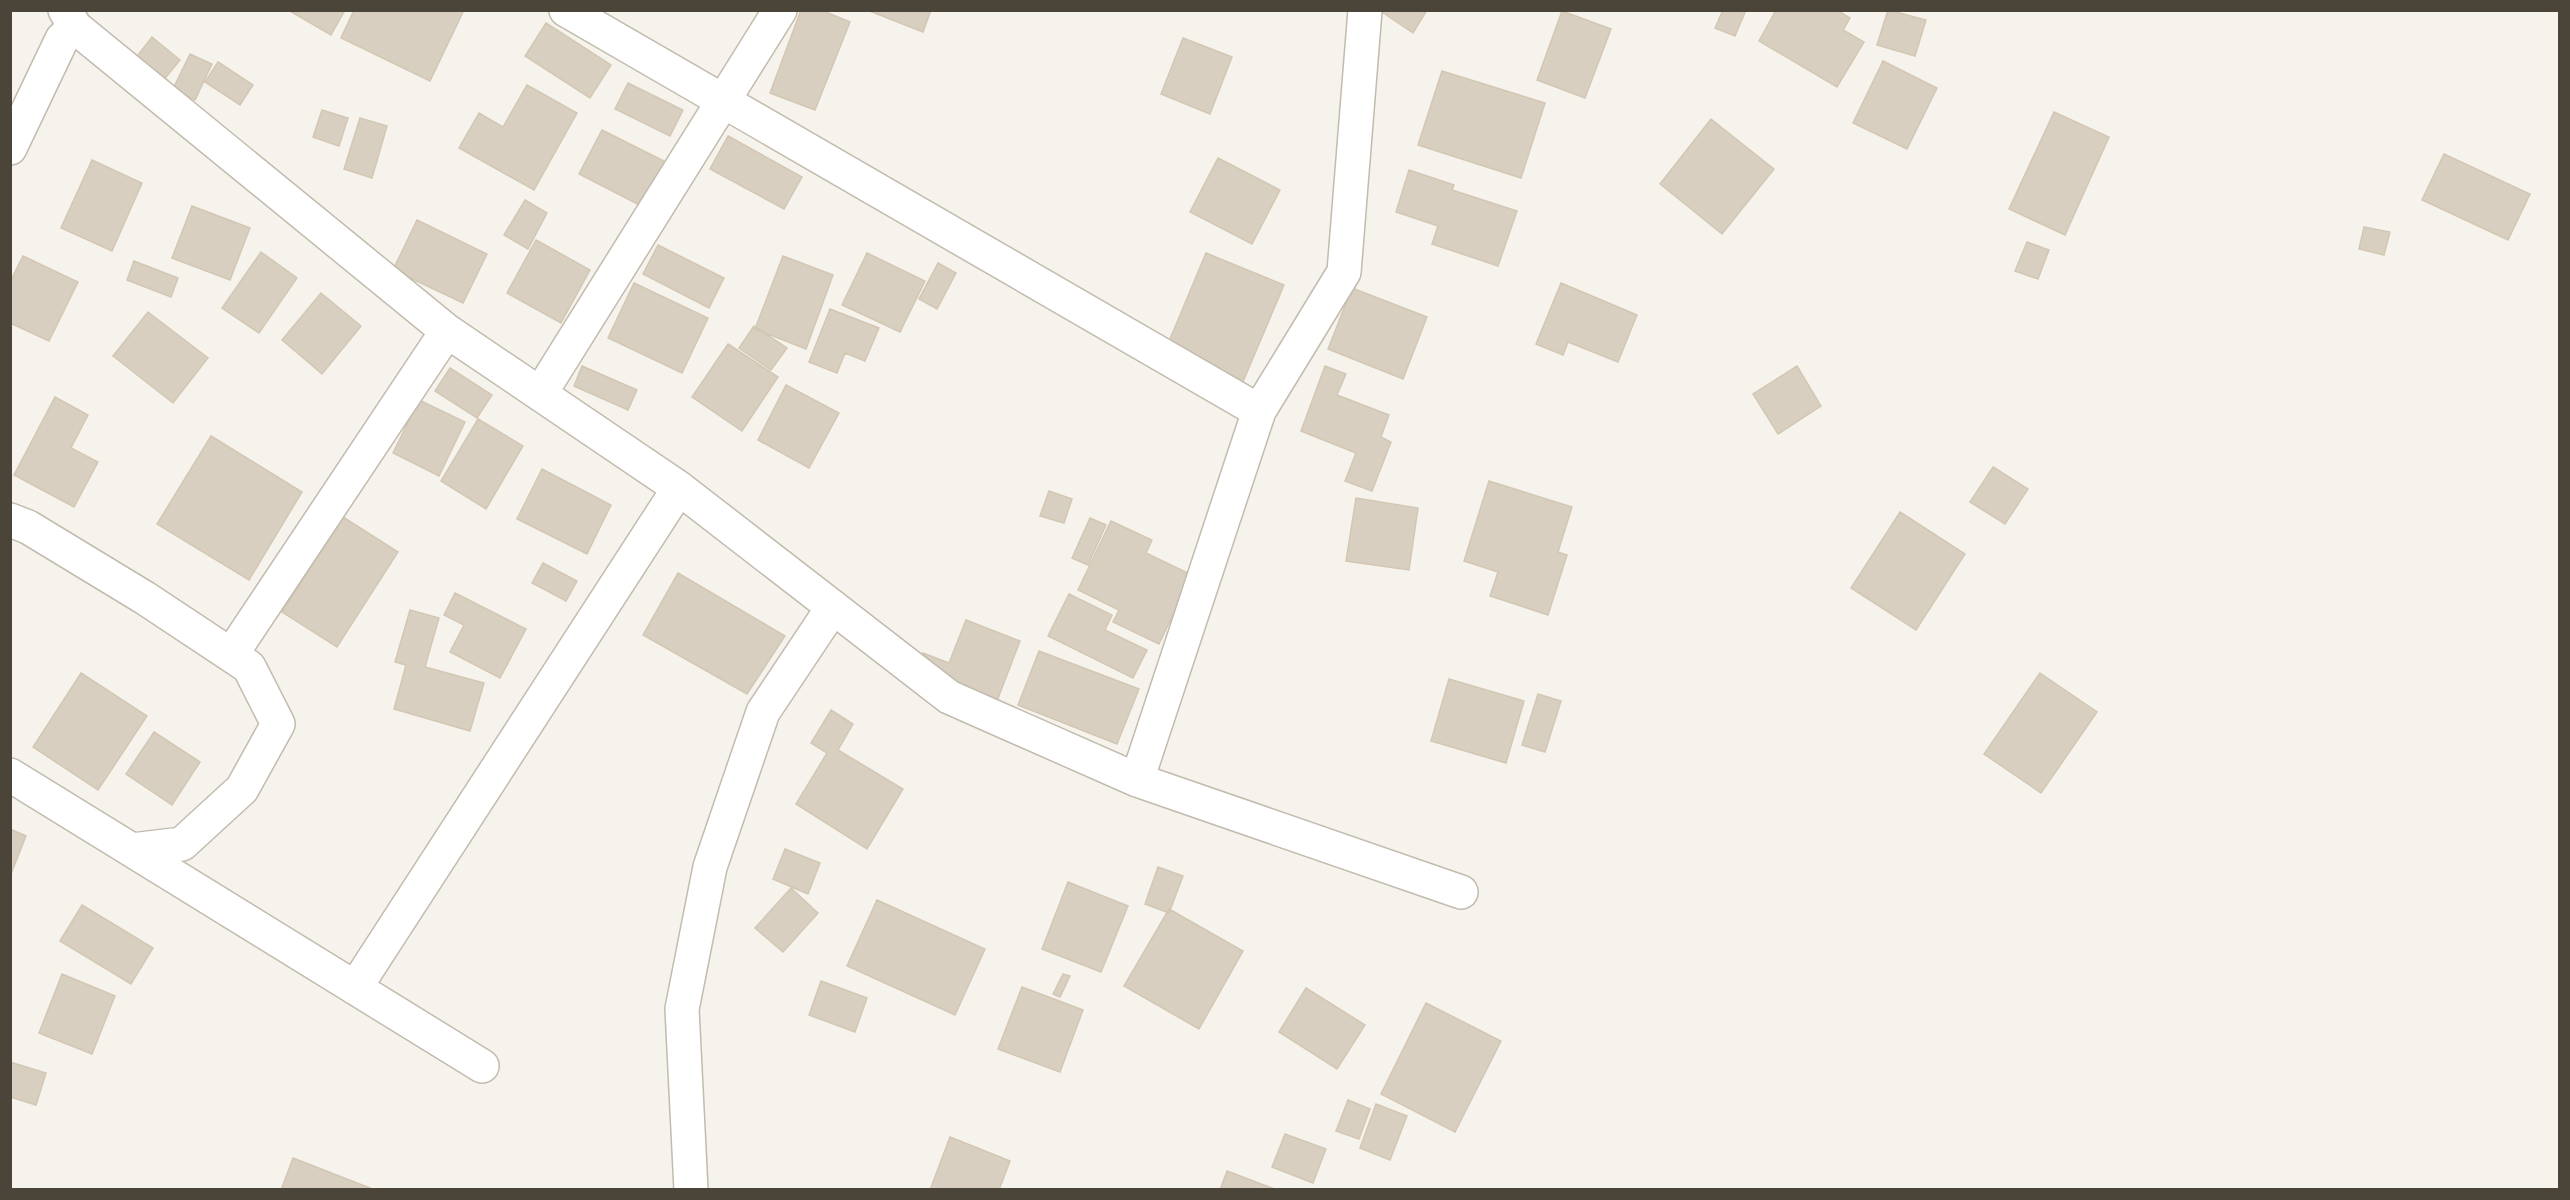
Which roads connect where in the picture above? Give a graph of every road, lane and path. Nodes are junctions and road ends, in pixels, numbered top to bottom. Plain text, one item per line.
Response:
1 (566, 10) edge
2 (780, 10) edge
3 (1365, 10) edge
4 (70, 19) edge
5 (723, 101) junction
6 (10, 148) edge
7 (447, 331) junction
8 (540, 394) junction
9 (1259, 411) junction
10 (680, 488) junction
11 (10, 520) edge
12 (833, 607) junction
13 (231, 655) junction
14 (10, 775) edge
15 (1137, 780) junction
16 (132, 850) junction
17 (1461, 892) dead end
18 (355, 988) junction
19 (482, 1066) dead end
20 (691, 1190) edge

1 - 5 street
2 - 5 street
3 - 9 street
4 - 6 street
4 - 7 street
5 - 8 street
5 - 9 street
7 - 8 street
7 - 13 street
8 - 10 street
9 - 15 street
10 - 12 street
10 - 18 street
11 - 13 street
12 - 15 street
12 - 20 street
13 - 16 street
14 - 16 street
15 - 17 street
16 - 18 street
18 - 19 street

